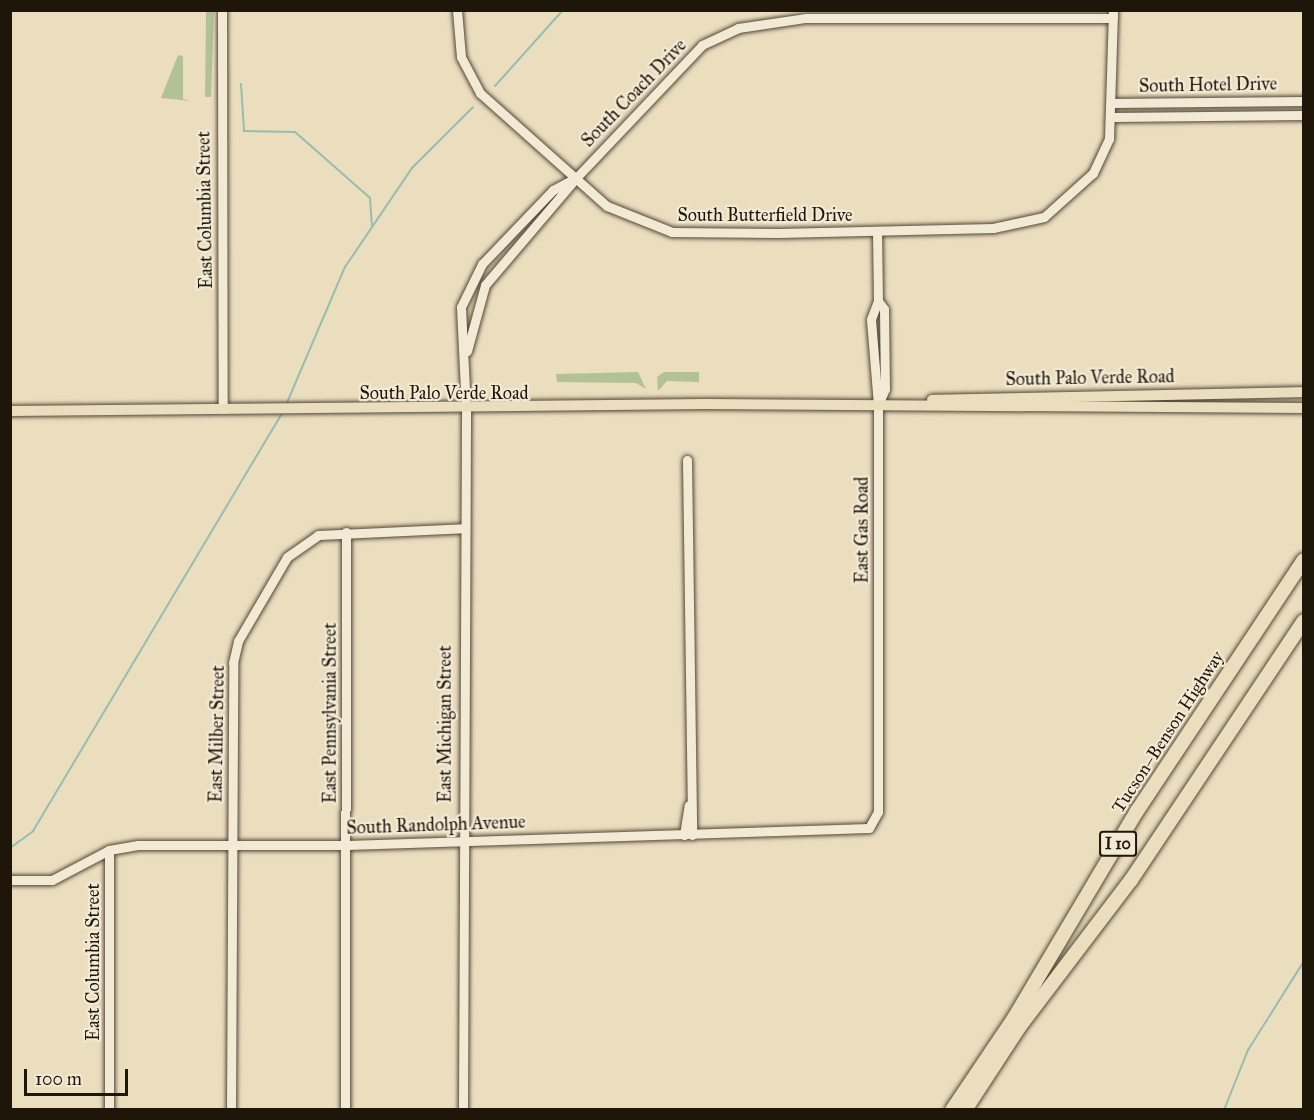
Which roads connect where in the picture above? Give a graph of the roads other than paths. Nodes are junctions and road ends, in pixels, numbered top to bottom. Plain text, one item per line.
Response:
1 (222, 10) edge
2 (457, 10) edge
3 (1113, 14) edge
4 (1304, 101) edge
5 (1176, 102) junction
6 (1113, 103) junction
7 (1304, 116) edge
8 (1113, 117) junction
9 (576, 178) junction
10 (877, 233) junction
11 (470, 284) junction
12 (482, 292) junction
13 (466, 360) junction
14 (1304, 392) edge
15 (1082, 395) junction
16 (878, 405) junction
17 (1011, 406) junction
18 (1304, 408) edge
19 (223, 409) junction
20 (466, 410) junction
21 (10, 411) edge
22 (687, 460) dead end
23 (464, 528) junction
24 (346, 532) junction
25 (1304, 560) edge
26 (1304, 621) edge
27 (1304, 626) edge
28 (1288, 645) junction
29 (869, 828) joint
30 (688, 835) junction
31 (461, 841) junction
32 (347, 844) junction
33 (231, 846) junction
34 (109, 850) junction
35 (10, 880) edge
36 (110, 1110) edge
37 (231, 1110) edge
38 (345, 1110) edge
39 (463, 1110) edge
40 (952, 1110) edge
41 (965, 1110) edge

1 - 19 street, East Columbia Street
2 - 9 street, South Butterfield Drive
3 - 6 street, South Butterfield Drive
3 - 9 street, South Coach Drive
4 - 5 street, South Hotel Drive
5 - 6 street, South Hotel Drive
5 - 8 street
6 - 8 street, South Butterfield Drive
7 - 8 street, South Hotel Drive
8 - 10 street, South Butterfield Drive
9 - 10 street, South Butterfield Drive
9 - 11 street, South Coach Drive
9 - 12 street, South Coach Drive
10 - 16 street, East Gas Road
11 - 12 street
11 - 13 street, South Coach Drive
12 - 13 street, South Coach Drive
13 - 20 street, South Coach Drive
14 - 15 main road, South Palo Verde Road
15 - 16 main road, South Palo Verde Road
15 - 17 main road
16 - 17 main road, South Palo Verde Road
16 - 20 main road, South Palo Verde Road
16 - 29 street, East Gas Road
17 - 18 main road, South Palo Verde Road
19 - 20 main road, South Palo Verde Road
19 - 21 main road, South Palo Verde Road
20 - 23 street, East Michigan Street
22 - 30 street
23 - 24 street, East Milber Street
23 - 31 street, East Michigan Street
24 - 32 street, East Pennsylvania Street
24 - 33 street, East Milber Street
25 - 40 highway, Tucson–Benson Highway / I 10
26 - 28 highway, I 10
27 - 28 highway
28 - 41 highway, I 10
29 - 30 street, South Randolph Avenue
30 - 31 street, South Randolph Avenue
31 - 32 street, South Randolph Avenue
31 - 39 street, East Michigan Street
32 - 33 street, South Randolph Avenue
32 - 38 street, East Pennsylvania Street
33 - 34 street, South Randolph Avenue
33 - 37 street, East Milber Street
34 - 35 street, South Randolph Avenue
34 - 36 street, East Columbia Street

